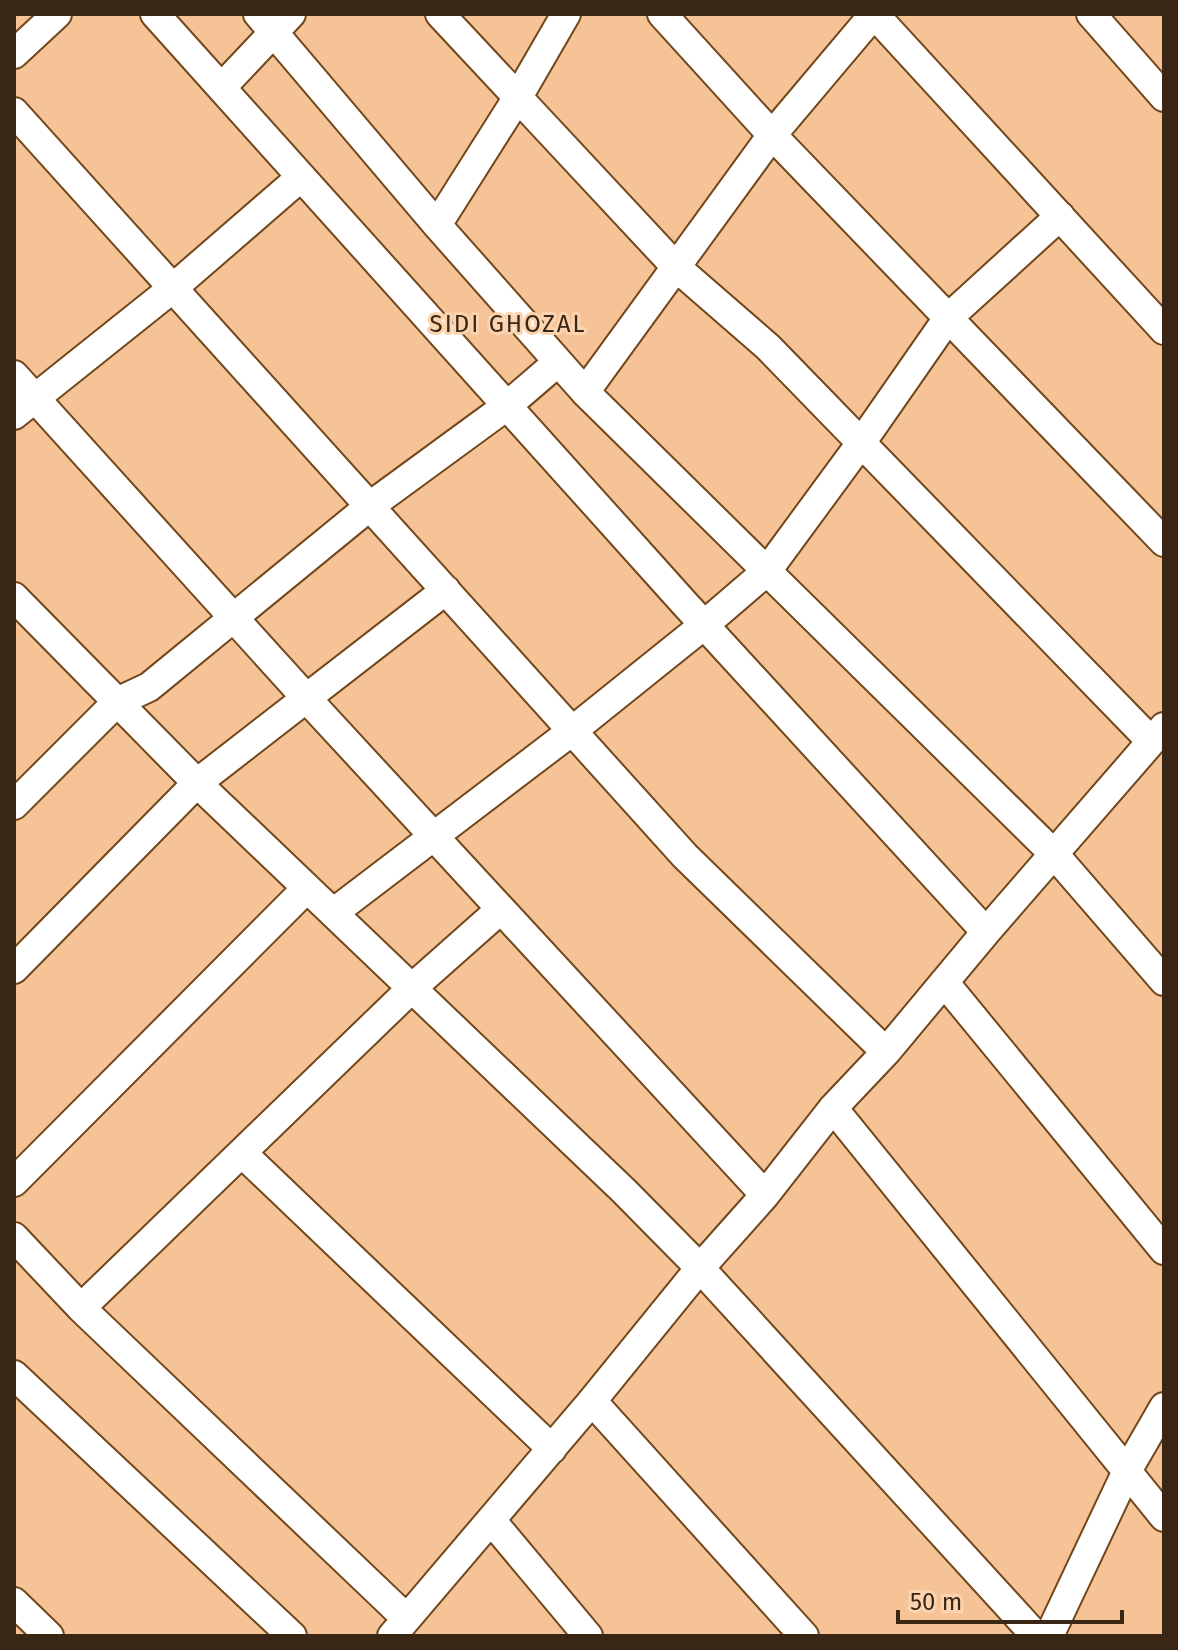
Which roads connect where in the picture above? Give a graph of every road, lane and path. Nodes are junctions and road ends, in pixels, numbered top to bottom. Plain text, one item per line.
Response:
1 (57, 14) edge
2 (155, 14) edge
3 (440, 14) edge
4 (566, 14) edge
5 (662, 14) edge
6 (874, 14) edge
7 (1091, 14) edge
8 (275, 20) edge
9 (14, 54) edge
10 (223, 86) junction
11 (518, 97) junction
12 (1164, 97) edge
13 (14, 112) edge
14 (772, 135) junction
15 (301, 177) junction
16 (1060, 216) junction
17 (437, 225) junction
18 (676, 267) junction
19 (173, 288) junction
20 (948, 318) junction
21 (1164, 330) edge
22 (558, 362) junction
23 (14, 375) edge
24 (585, 392) junction
25 (508, 405) junction
26 (24, 406) edge
27 (861, 443) junction
28 (370, 506) junction
29 (1164, 542) edge
30 (767, 571) junction
31 (446, 590) junction
32 (17, 605) edge
33 (234, 619) junction
34 (704, 625) junction
35 (308, 700) junction
36 (117, 702) junction
37 (572, 731) junction
38 (1158, 734) edge
39 (197, 783) junction
40 (14, 805) edge
41 (434, 837) junction
42 (1054, 854) junction
43 (307, 888) junction
44 (501, 909) junction
45 (333, 913) junction
46 (986, 932) junction
47 (14, 969) edge
48 (1164, 981) edge
49 (944, 982) junction
50 (412, 988) junction
51 (886, 1052) junction
52 (833, 1108) junction
53 (242, 1153) junction
54 (14, 1182) edge
55 (765, 1195) junction
56 (14, 1237) edge
57 (1164, 1250) edge
58 (700, 1268) junction
59 (81, 1308) junction
60 (14, 1375) edge
61 (592, 1401) junction
62 (1164, 1407) edge
63 (552, 1449) junction
64 (1127, 1471) junction
65 (1164, 1517) edge
66 (491, 1520) junction
67 (14, 1602) edge
68 (399, 1627) edge
69 (49, 1636) edge
70 (292, 1636) edge
71 (588, 1636) edge
72 (804, 1636) edge
73 (1036, 1636) edge
74 (1049, 1636) edge

1 - 9 street
2 - 10 street
3 - 11 street
4 - 11 street
5 - 14 street
6 - 14 street
6 - 16 street
7 - 12 street
8 - 10 street
8 - 17 street
10 - 15 street
11 - 17 street
11 - 18 street
13 - 19 street
14 - 18 street
14 - 20 street
15 - 19 street
15 - 25 street
16 - 20 street
16 - 21 street
17 - 22 street
18 - 24 street
18 - 27 street
19 - 26 street
19 - 28 street
20 - 27 street
20 - 29 street
22 - 24 street
22 - 25 street
23 - 26 street
24 - 30 street
25 - 28 street
25 - 34 street
26 - 33 street
27 - 30 street
27 - 38 street
28 - 31 street
28 - 33 street
30 - 34 street
30 - 42 street
31 - 35 street
31 - 37 street
32 - 36 street
33 - 35 street
33 - 36 street
34 - 37 street
34 - 46 street
35 - 39 street
35 - 41 street
36 - 39 street
36 - 40 street
37 - 41 street
37 - 51 street
38 - 42 street
39 - 43 street
39 - 47 street
41 - 44 street
41 - 45 street
42 - 46 street
42 - 48 street
43 - 45 street
43 - 54 street
44 - 50 street
44 - 55 street
45 - 50 street
46 - 49 street
49 - 51 street
49 - 57 street
50 - 53 street
50 - 58 street
51 - 52 street
52 - 55 street
52 - 64 street
53 - 59 street
53 - 63 street
55 - 58 street
56 - 59 street
58 - 61 street
58 - 73 street
59 - 68 street
60 - 70 street
61 - 63 street
61 - 72 street
62 - 64 street
63 - 66 street
64 - 65 street
64 - 74 street
66 - 68 street
66 - 71 street
67 - 69 street

